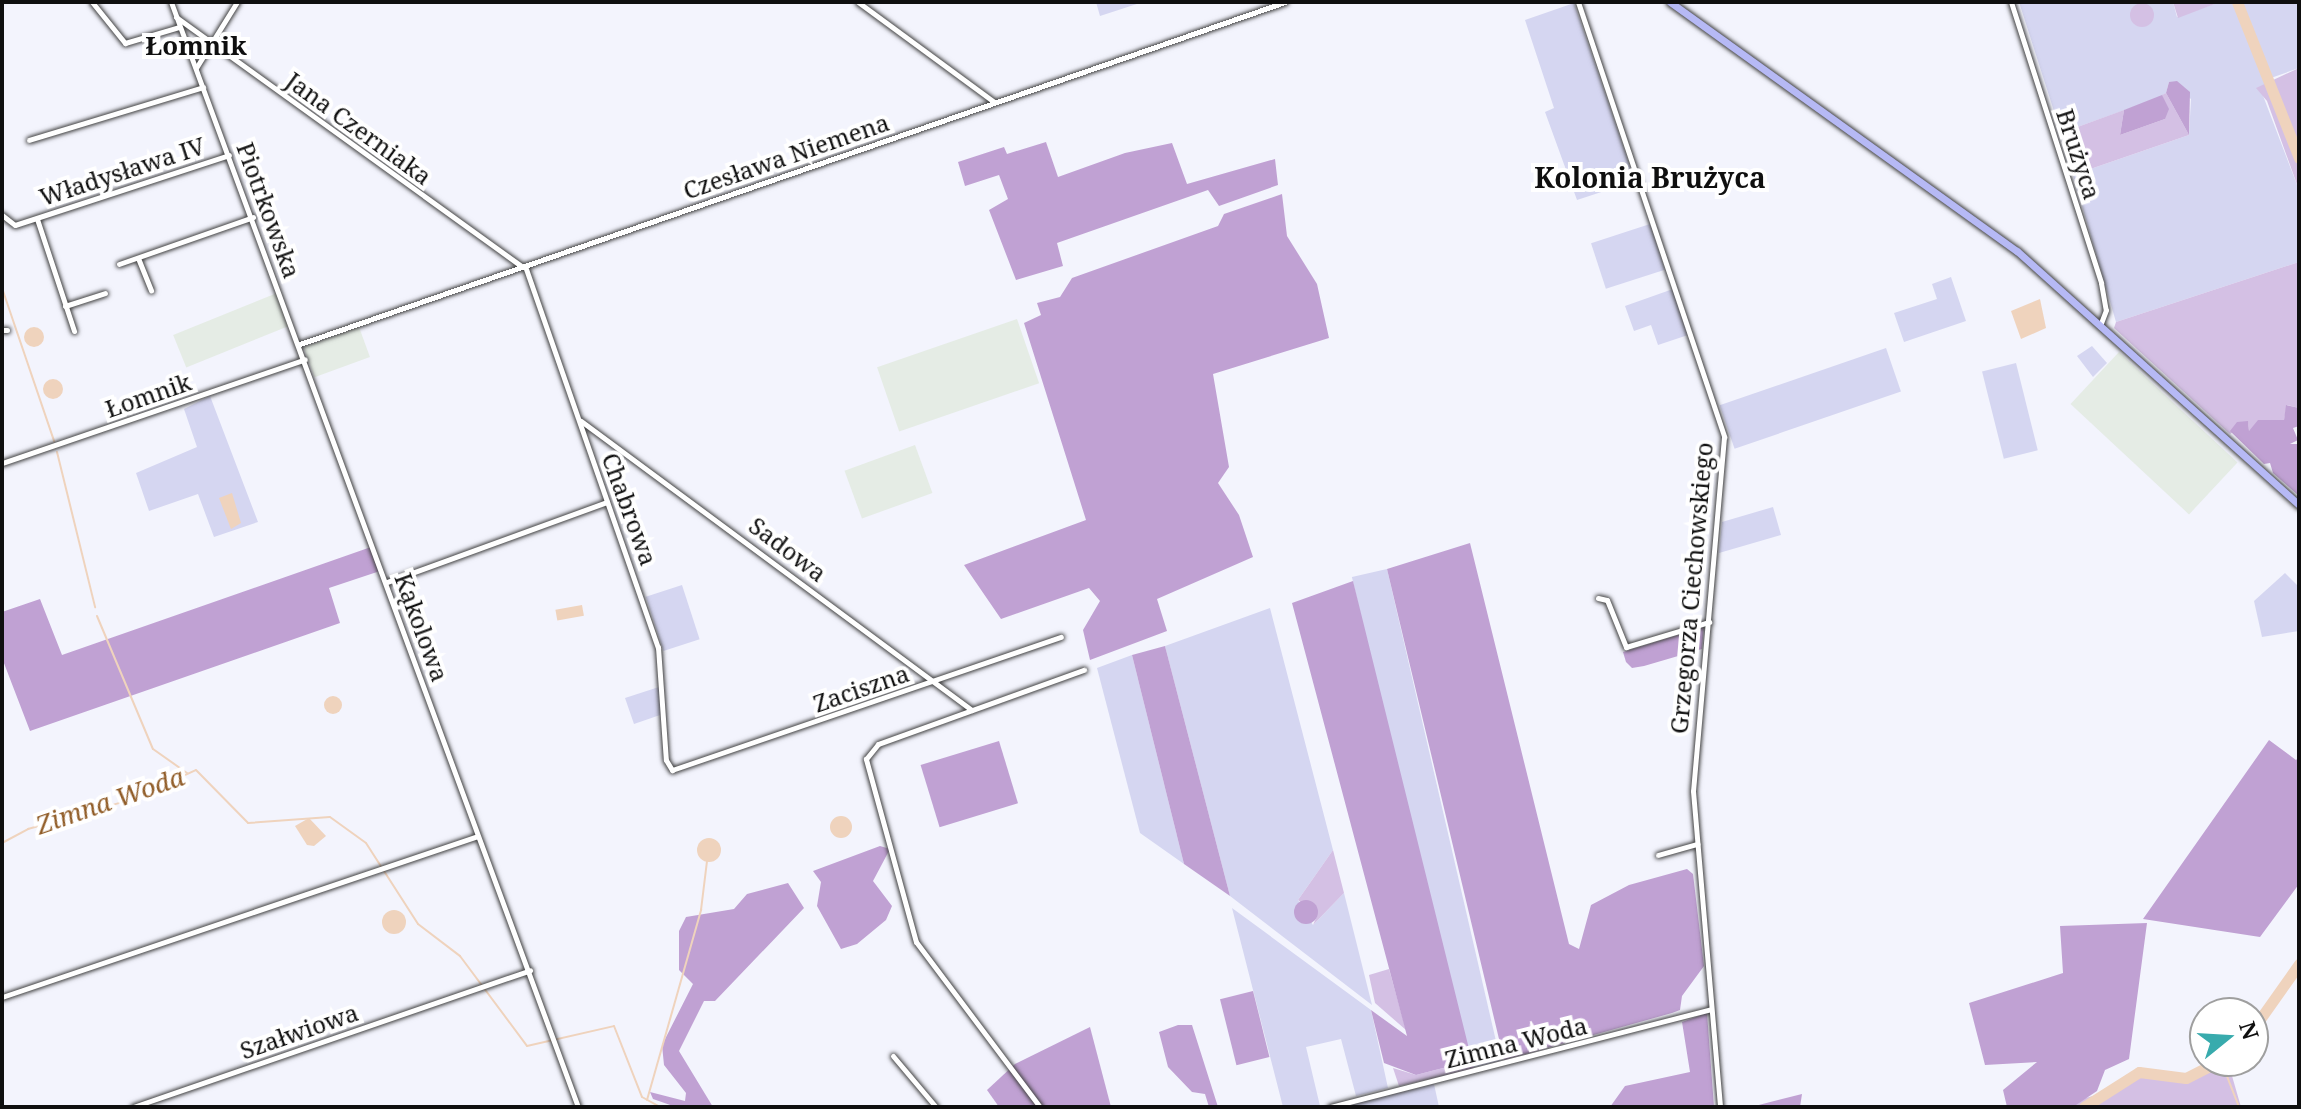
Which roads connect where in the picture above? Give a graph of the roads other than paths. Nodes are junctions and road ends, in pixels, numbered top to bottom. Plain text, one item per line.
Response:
1 (92, 2) edge
2 (171, 2) edge
3 (237, 2) edge
4 (858, 2) edge
5 (1285, 2) edge
6 (1578, 2) edge
7 (1670, 2) edge
8 (2011, 2) edge
9 (176, 17) junction
10 (179, 27) junction
11 (211, 42) junction
12 (195, 69) junction
13 (203, 87) junction
14 (994, 102) junction
15 (29, 140) dead end
16 (229, 155) junction
17 (2, 215) edge
18 (253, 217) junction
19 (37, 219) junction
20 (138, 258) junction
21 (119, 264) dead end
22 (523, 266) junction
23 (151, 291) dead end
24 (105, 293) dead end
25 (65, 306) junction
26 (2103, 322) junction
27 (74, 331) dead end
28 (300, 344) junction
29 (305, 359) junction
30 (580, 421) junction
31 (332, 431) joint
32 (2, 463) edge
33 (607, 501) junction
34 (2299, 505) edge
35 (387, 582) junction
36 (1598, 598) dead end
37 (1709, 622) junction
38 (1061, 637) dead end
39 (1084, 670) dead end
40 (934, 681) junction
41 (972, 710) junction
42 (672, 770) joint
43 (478, 836) junction
44 (1697, 844) junction
45 (1658, 855) dead end
46 (530, 970) junction
47 (2, 997) edge
48 (1711, 1009) junction
49 (893, 1056) dead end
50 (133, 1107) edge
51 (578, 1107) edge
52 (936, 1107) edge
53 (1040, 1107) edge
54 (1330, 1107) edge
55 (1720, 1107) edge

1 - 10 street
2 - 9 street, Piotrkowska
3 - 11 street
4 - 14 street
5 - 14 street, Czesława Niemena
6 - 37 street, Grzegorza Ciechowskiego
7 - 26 main road
8 - 26 street, Brużyca
9 - 10 street, Piotrkowska
9 - 11 street, Jana Czerniaka
10 - 12 street, Piotrkowska
11 - 12 street
11 - 22 street, Jana Czerniaka
12 - 13 street, Piotrkowska
13 - 15 street
13 - 16 street, Piotrkowska
14 - 22 street, Czesława Niemena
16 - 18 street, Piotrkowska
16 - 19 street, Władysława IV
17 - 19 street, Władysława IV
18 - 20 street
18 - 28 street, Piotrkowska
19 - 25 street
20 - 21 street
20 - 23 street
22 - 28 street, Czesława Niemena
22 - 30 street, Chabrowa
24 - 25 street
25 - 27 street
26 - 34 main road
28 - 29 street, Piotrkowska
29 - 31 street, Piotrkowska
29 - 32 street, Łomnik
30 - 33 street, Chabrowa
30 - 40 street, Sadowa
31 - 35 street, Kąkolowa
33 - 35 street
33 - 42 street, Chabrowa
35 - 43 street, Kąkolowa
36 - 37 street
37 - 44 street, Grzegorza Ciechowskiego
38 - 40 street, Zaciszna
39 - 41 street
40 - 41 street, Sadowa
40 - 42 street, Zaciszna
41 - 53 street
43 - 46 street, Kąkolowa
43 - 47 street
44 - 45 street
44 - 48 street, Grzegorza Ciechowskiego
46 - 50 street, Szałwiowa
46 - 51 street, Kąkolowa
48 - 54 street, Zimna Woda
48 - 55 street, Grzegorza Ciechowskiego
49 - 52 street

